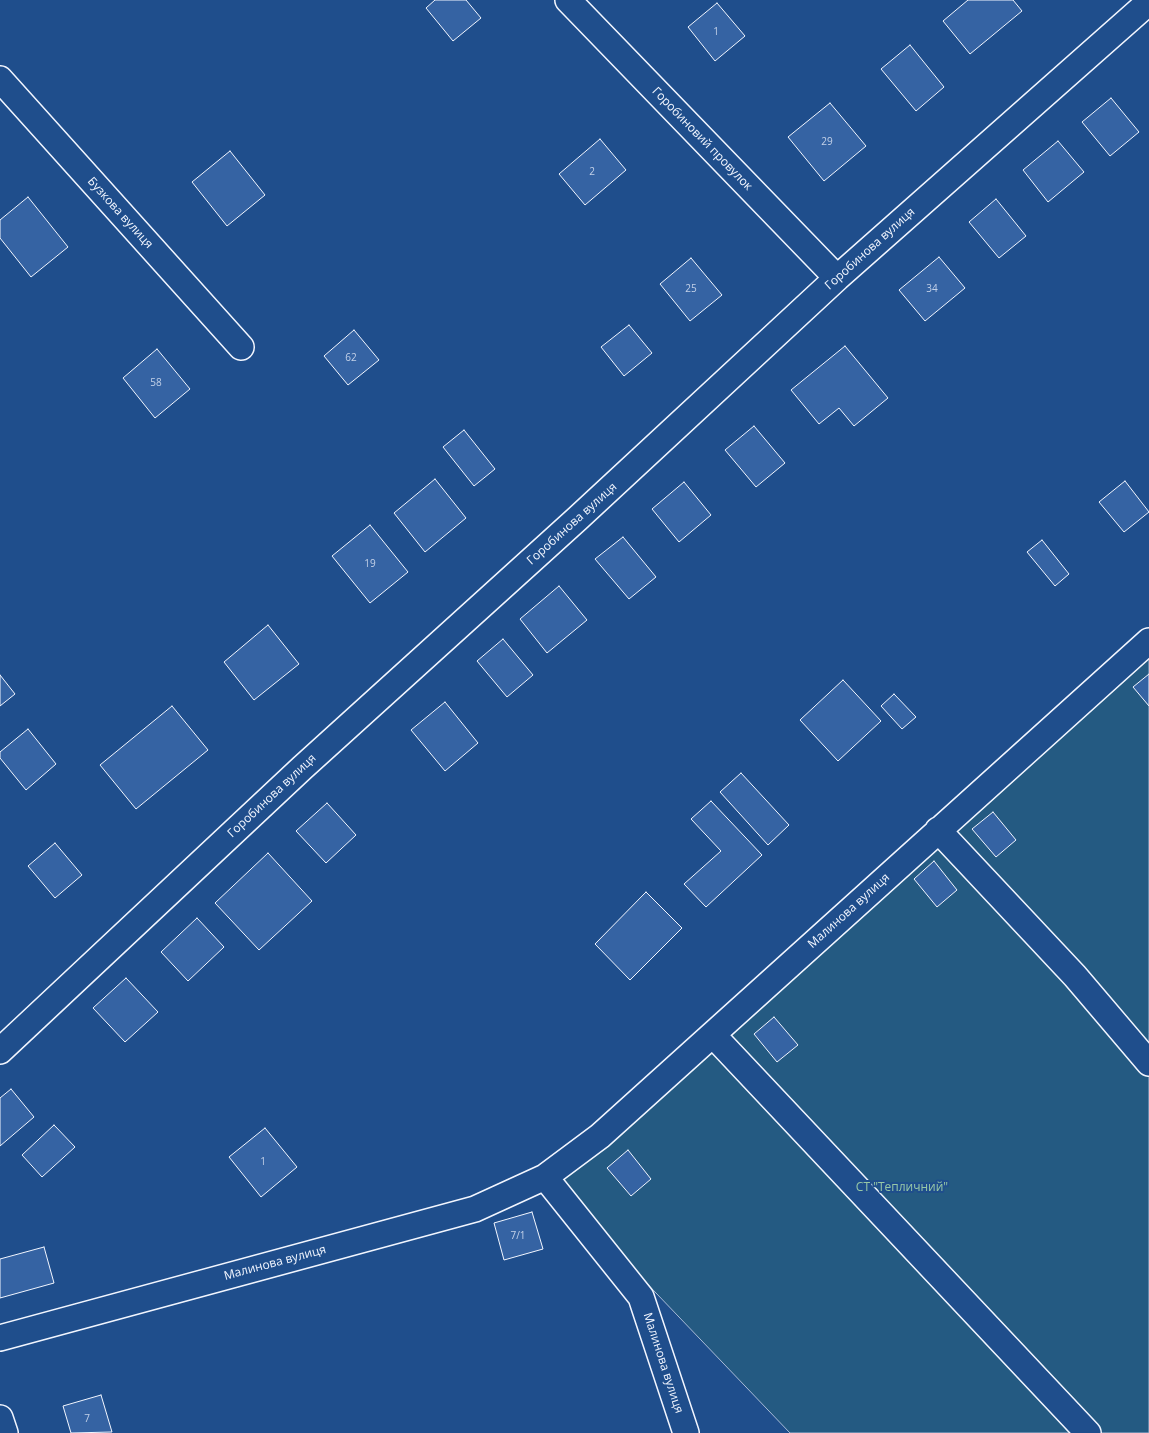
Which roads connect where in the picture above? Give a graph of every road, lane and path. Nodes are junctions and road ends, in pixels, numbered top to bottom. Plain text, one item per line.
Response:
1 (568, 0) edge
2 (1149, 2) edge
3 (0, 79) edge
4 (837, 278) junction
5 (240, 346) dead end
6 (1149, 641) edge
7 (938, 830) junction
8 (714, 1035) junction
9 (0, 1051) edge
10 (1149, 1063) edge
11 (545, 1177) junction
12 (0, 1338) edge
13 (0, 1418) edge
14 (5, 1433) edge
15 (686, 1433) edge
16 (1088, 1433) edge

1 - 4 street, Горобиновий провулок
2 - 4 street, Горобинова вулиця
3 - 5 street, Бузкова вулиця
4 - 9 street, Горобинова вулиця
6 - 7 street, Малинова вулиця
7 - 8 street, Малинова вулиця
7 - 10 street
8 - 11 street, Малинова вулиця
8 - 16 street
11 - 12 street, Малинова вулиця
11 - 15 street, Малинова вулиця
13 - 14 street

